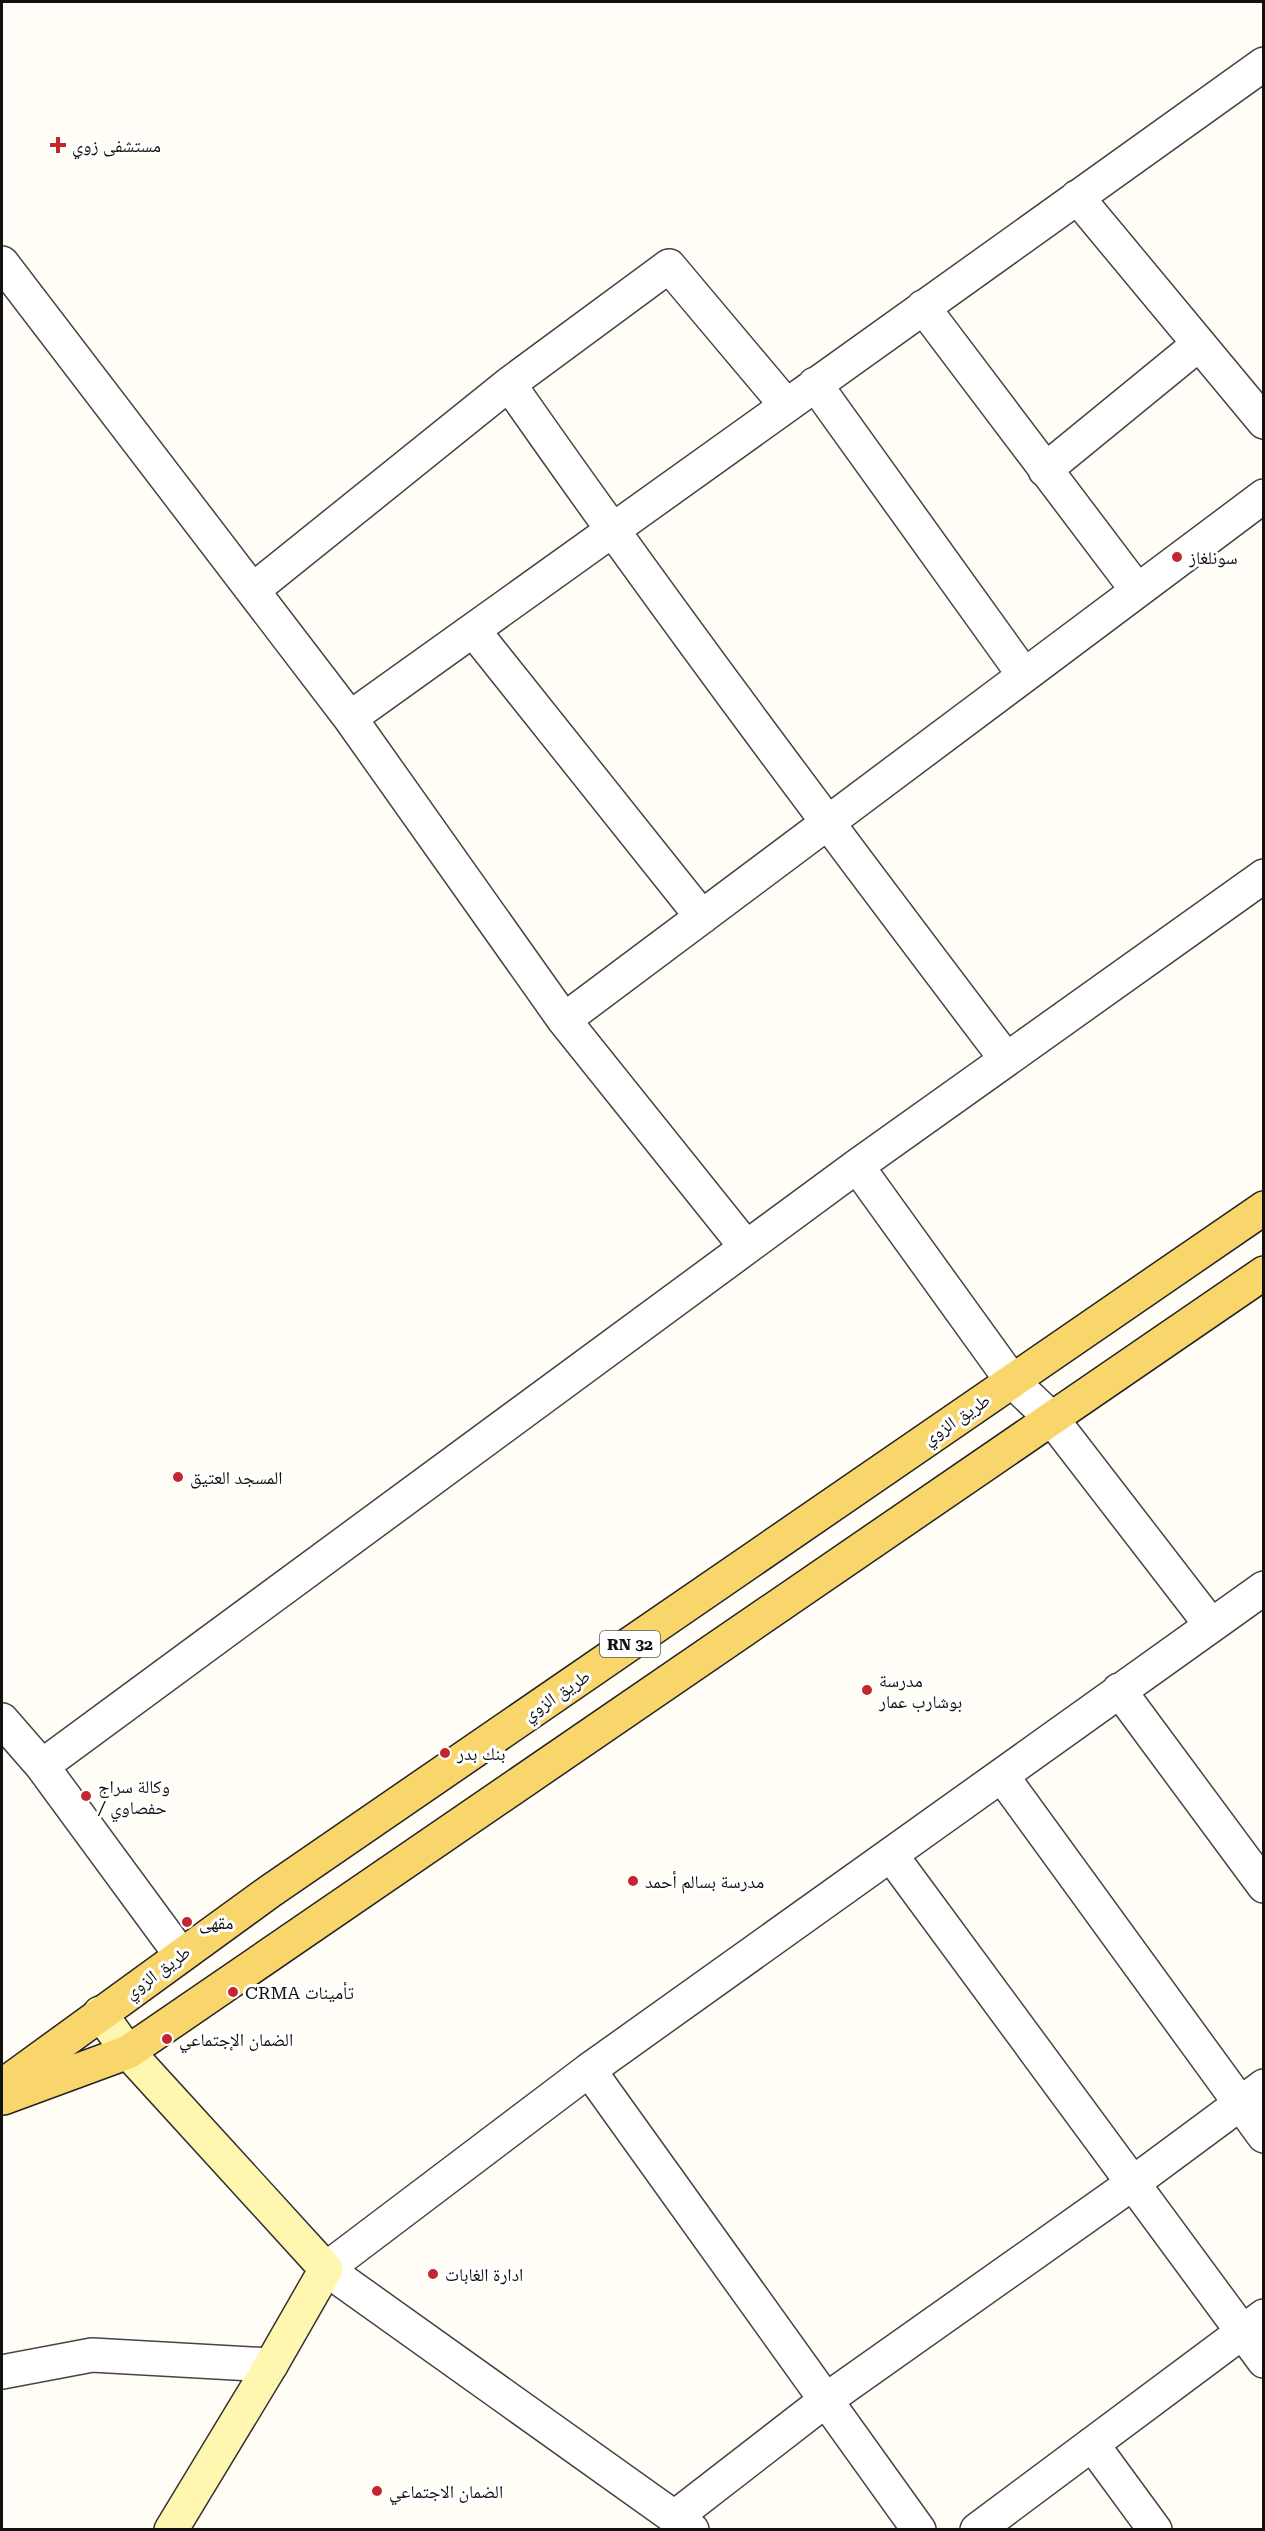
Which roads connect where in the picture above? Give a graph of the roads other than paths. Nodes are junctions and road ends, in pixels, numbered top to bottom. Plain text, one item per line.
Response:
1 (1263, 64) edge
2 (1077, 197) junction
3 (2, 263) edge
4 (923, 307) junction
5 (1199, 344) junction
6 (509, 384) junction
7 (815, 384) junction
8 (786, 405) junction
9 (1263, 422) edge
10 (1046, 470) junction
11 (1263, 496) edge
12 (611, 530) junction
13 (253, 590) junction
14 (1137, 590) junction
15 (473, 630) junction
16 (1024, 675) junction
17 (350, 718) junction
18 (827, 823) junction
19 (1263, 876) edge
20 (702, 917) junction
21 (564, 1020) junction
22 (1006, 1059) junction
23 (857, 1166) junction
24 (1263, 1208) edge
25 (746, 1247) junction
26 (1263, 1273) edge
27 (1012, 1381) junction
28 (1052, 1419) junction
29 (1263, 1588) edge
30 (1211, 1625) junction
31 (1119, 1690) junction
32 (2, 1720) edge
33 (42, 1766) junction
34 (1002, 1776) junction
35 (891, 1855) junction
36 (1263, 1886) edge
37 (181, 1955) junction
38 (100, 2013) junction
39 (128, 2052) junction
40 (589, 2070) junction
41 (2, 2086) edge
42 (1252, 2095) edge
43 (2, 2098) edge
44 (1263, 2136) edge
45 (1133, 2183) junction
46 (326, 2269) junction
47 (1253, 2323) edge
48 (1263, 2361) edge
49 (271, 2365) junction
50 (2, 2372) edge
51 (826, 2400) junction
52 (1092, 2444) junction
53 (683, 2523) edge
54 (171, 2529) edge
55 (919, 2529) edge
56 (977, 2529) edge
57 (1155, 2529) edge

1 - 2 street
2 - 4 street
2 - 5 street
3 - 13 street
4 - 7 street
4 - 10 street
5 - 9 street
5 - 10 street
6 - 8 street
6 - 12 street
6 - 13 street
7 - 8 street
7 - 16 street
8 - 12 street
10 - 14 street
11 - 14 street
12 - 15 street
12 - 18 street
13 - 17 street
14 - 16 street
15 - 17 street
15 - 20 street
16 - 18 street
17 - 21 street
18 - 20 street
18 - 22 street
19 - 22 street
20 - 21 street
21 - 25 street
22 - 23 street
23 - 25 street
23 - 27 street
24 - 27 main road, طريق الزوي / RN 32
25 - 33 street
26 - 28 main road, RN 32
27 - 28 street
27 - 37 main road, طريق الزوي / RN 32
28 - 30 street
28 - 39 main road, RN 32
29 - 30 street
30 - 31 street
31 - 34 street
31 - 36 street
32 - 33 street
33 - 37 street
34 - 35 street
34 - 42 street
35 - 40 street
35 - 45 street
37 - 38 main road, طريق الزوي / RN 32
38 - 39 main road
38 - 41 main road, طريق الزوي / RN 32
39 - 43 main road, RN 32
39 - 46 main road
40 - 46 street
40 - 51 street
42 - 44 street
42 - 45 street
45 - 47 street
45 - 51 street
46 - 49 main road
46 - 53 street
47 - 48 street
47 - 52 street
49 - 50 street
49 - 54 main road
51 - 53 street
51 - 55 street
52 - 56 street
52 - 57 street

